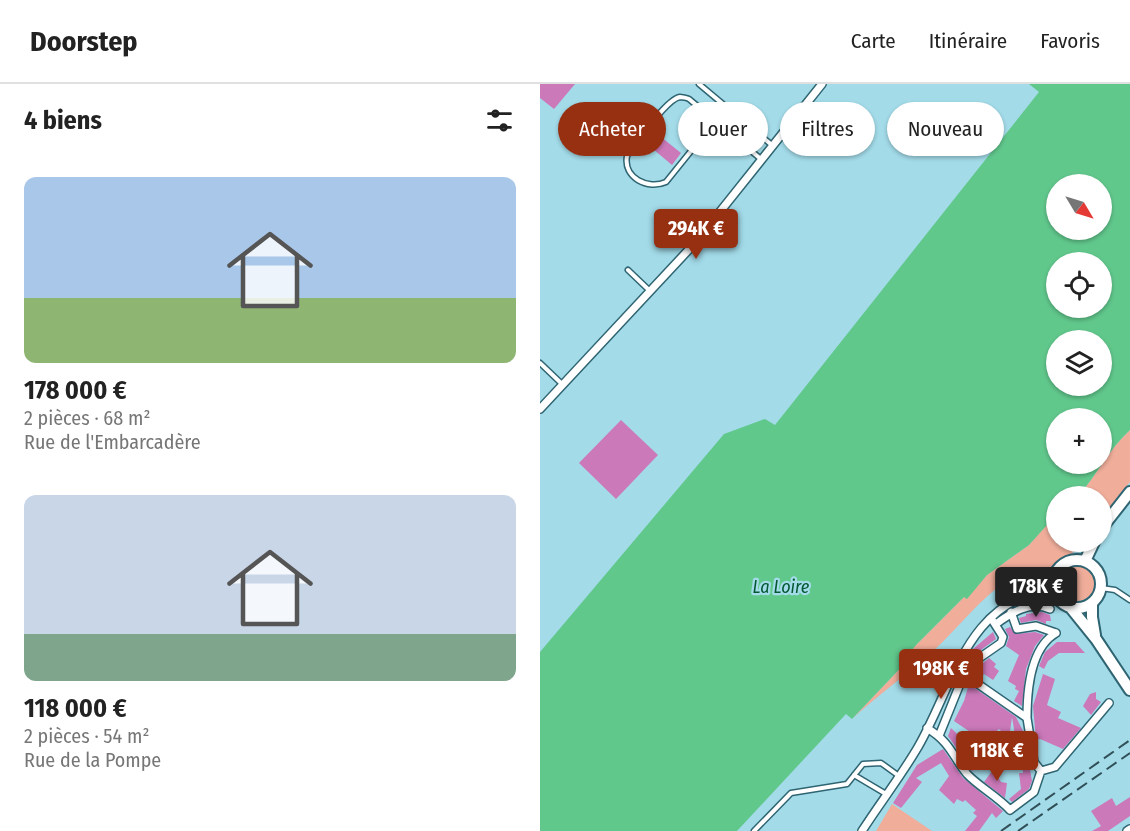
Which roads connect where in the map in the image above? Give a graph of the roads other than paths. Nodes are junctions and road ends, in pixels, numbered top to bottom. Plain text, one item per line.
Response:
1 (699, 84) edge
2 (822, 84) edge
3 (716, 120) joint
4 (774, 146) junction
5 (757, 156) edge
6 (762, 160) junction
7 (628, 270) dead end
8 (650, 291) junction
9 (540, 363) edge
10 (563, 385) junction
11 (540, 409) edge
12 (1130, 492) edge
13 (1112, 515) edge
14 (1089, 552) edge
15 (1085, 561) junction
16 (1101, 588) junction
17 (1053, 589) junction
18 (1130, 600) edge
19 (1092, 603) junction
20 (1071, 608) junction
21 (1050, 609) dead end
22 (1011, 612) junction
23 (993, 621) junction
24 (1096, 639) junction
25 (955, 668) junction
26 (964, 674) junction
27 (1130, 690) edge
28 (1109, 703) dead end
29 (1027, 718) junction
30 (927, 729) junction
31 (939, 736) junction
32 (1041, 771) junction
33 (854, 775) junction
34 (899, 776) junction
35 (886, 794) junction
36 (754, 831) edge
37 (862, 831) edge

1 - 4 lane
2 - 4 street
3 - 3 lane
4 - 6 street
5 - 6 lane
6 - 8 street
7 - 8 lane
8 - 10 street
9 - 10 lane
10 - 11 street
12 - 13 main road
14 - 15 main road
15 - 16 main road
15 - 17 main road
16 - 18 lane
16 - 19 main road
17 - 20 main road
17 - 23 street
19 - 20 main road
19 - 24 main road
20 - 24 main road
21 - 22 street
22 - 23 street
22 - 29 street
23 - 25 street
23 - 26 street
24 - 27 main road
25 - 26 street
25 - 30 street
26 - 29 street
26 - 31 street
28 - 32 street
29 - 32 street
30 - 31 street
30 - 34 street
31 - 32 street
33 - 34 lane
33 - 35 lane
33 - 36 lane
34 - 35 street
35 - 37 street

